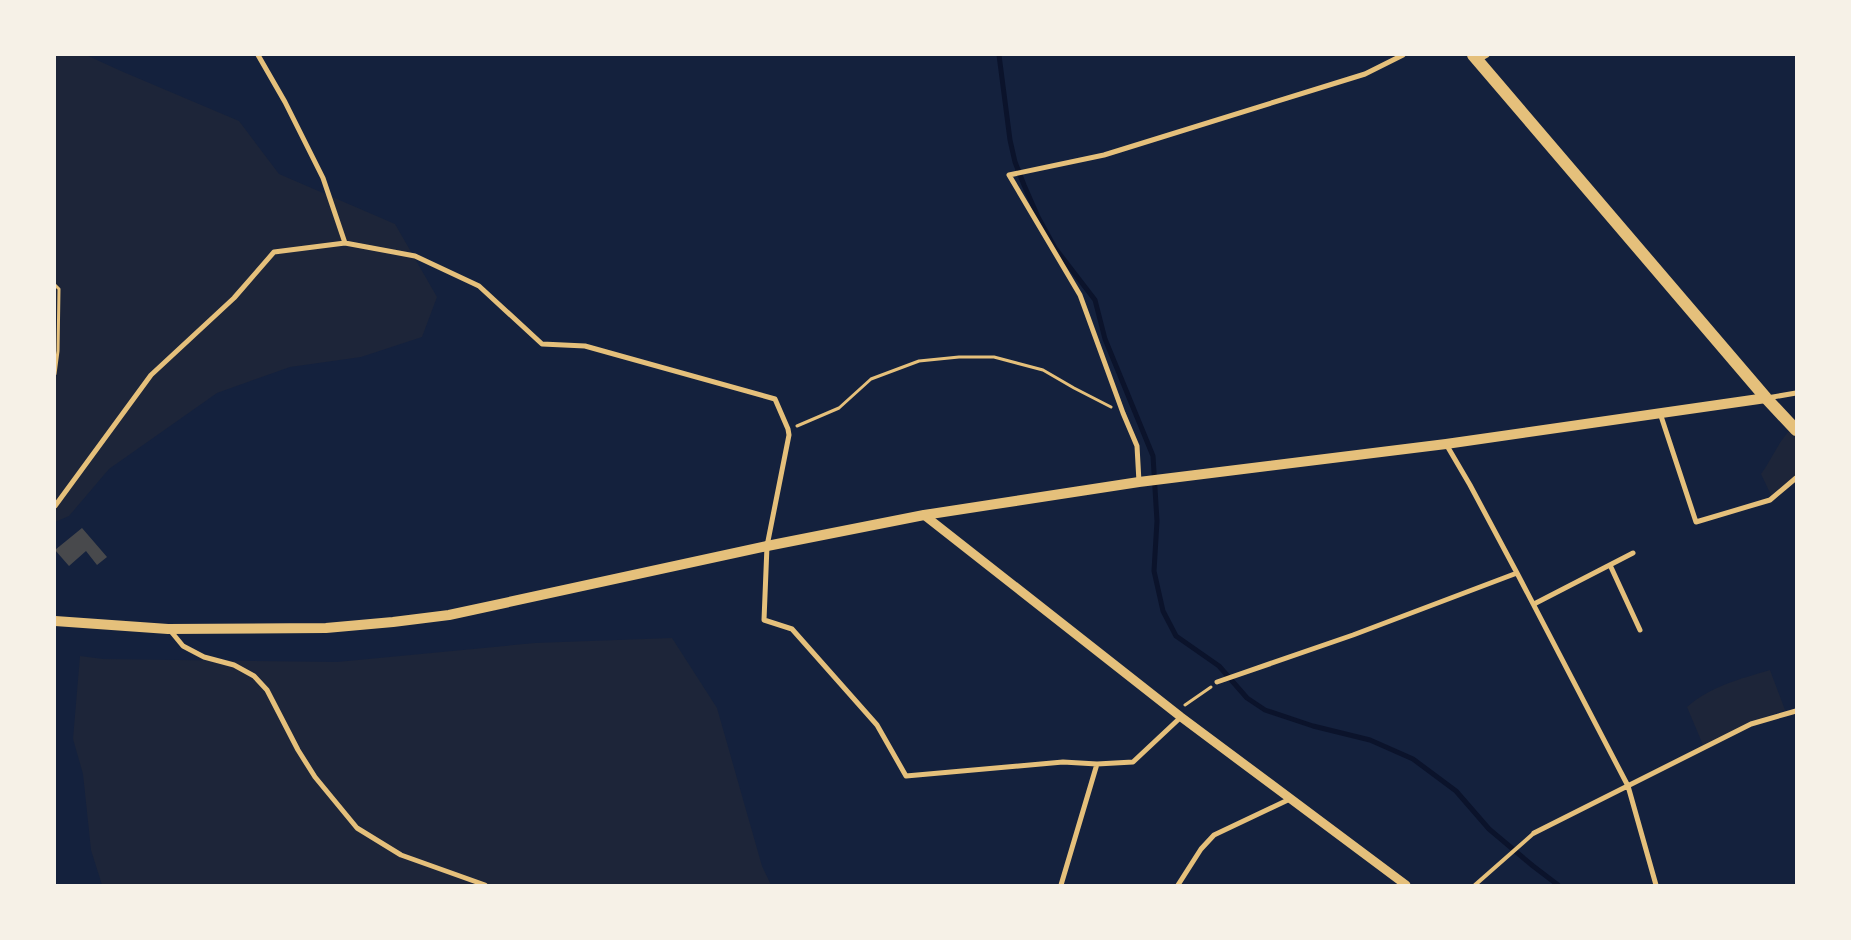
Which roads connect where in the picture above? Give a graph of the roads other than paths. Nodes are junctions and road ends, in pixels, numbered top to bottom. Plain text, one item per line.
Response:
1 (258, 55) edge
2 (1403, 55) edge
3 (1479, 57) edge
4 (345, 243) junction
5 (1796, 393) edge
6 (1766, 398) junction
7 (1660, 413) junction
8 (1796, 430) edge
9 (1446, 444) junction
10 (1796, 478) edge
11 (1139, 482) junction
12 (55, 506) edge
13 (924, 515) junction
14 (767, 546) junction
15 (1633, 553) dead end
16 (1610, 565) junction
17 (1517, 573) junction
18 (1534, 604) junction
19 (55, 621) edge
20 (168, 629) junction
21 (1640, 630) dead end
22 (1217, 682) road end
23 (1796, 711) edge
24 (1178, 714) junction
25 (1097, 764) junction
26 (1628, 786) junction
27 (1290, 799) junction
28 (1534, 833) joint
29 (484, 885) edge
30 (1062, 885) edge
31 (1178, 885) edge
32 (1406, 885) edge
33 (1474, 885) edge
34 (1656, 885) edge

1 - 4 street
2 - 11 street
3 - 6 main road
4 - 12 street
4 - 14 street
5 - 6 street
6 - 7 main road
6 - 8 main road
7 - 9 main road
7 - 10 street
9 - 11 main road
9 - 17 street
11 - 13 main road
13 - 14 main road
13 - 24 street
14 - 20 main road
14 - 25 street
15 - 16 street
16 - 18 street
16 - 21 street
17 - 18 street
17 - 22 street
18 - 26 street
19 - 20 main road
20 - 29 street
23 - 26 street
24 - 25 street
24 - 27 street
25 - 30 street
26 - 28 street
26 - 34 street
27 - 31 street
27 - 32 street
28 - 33 lane

